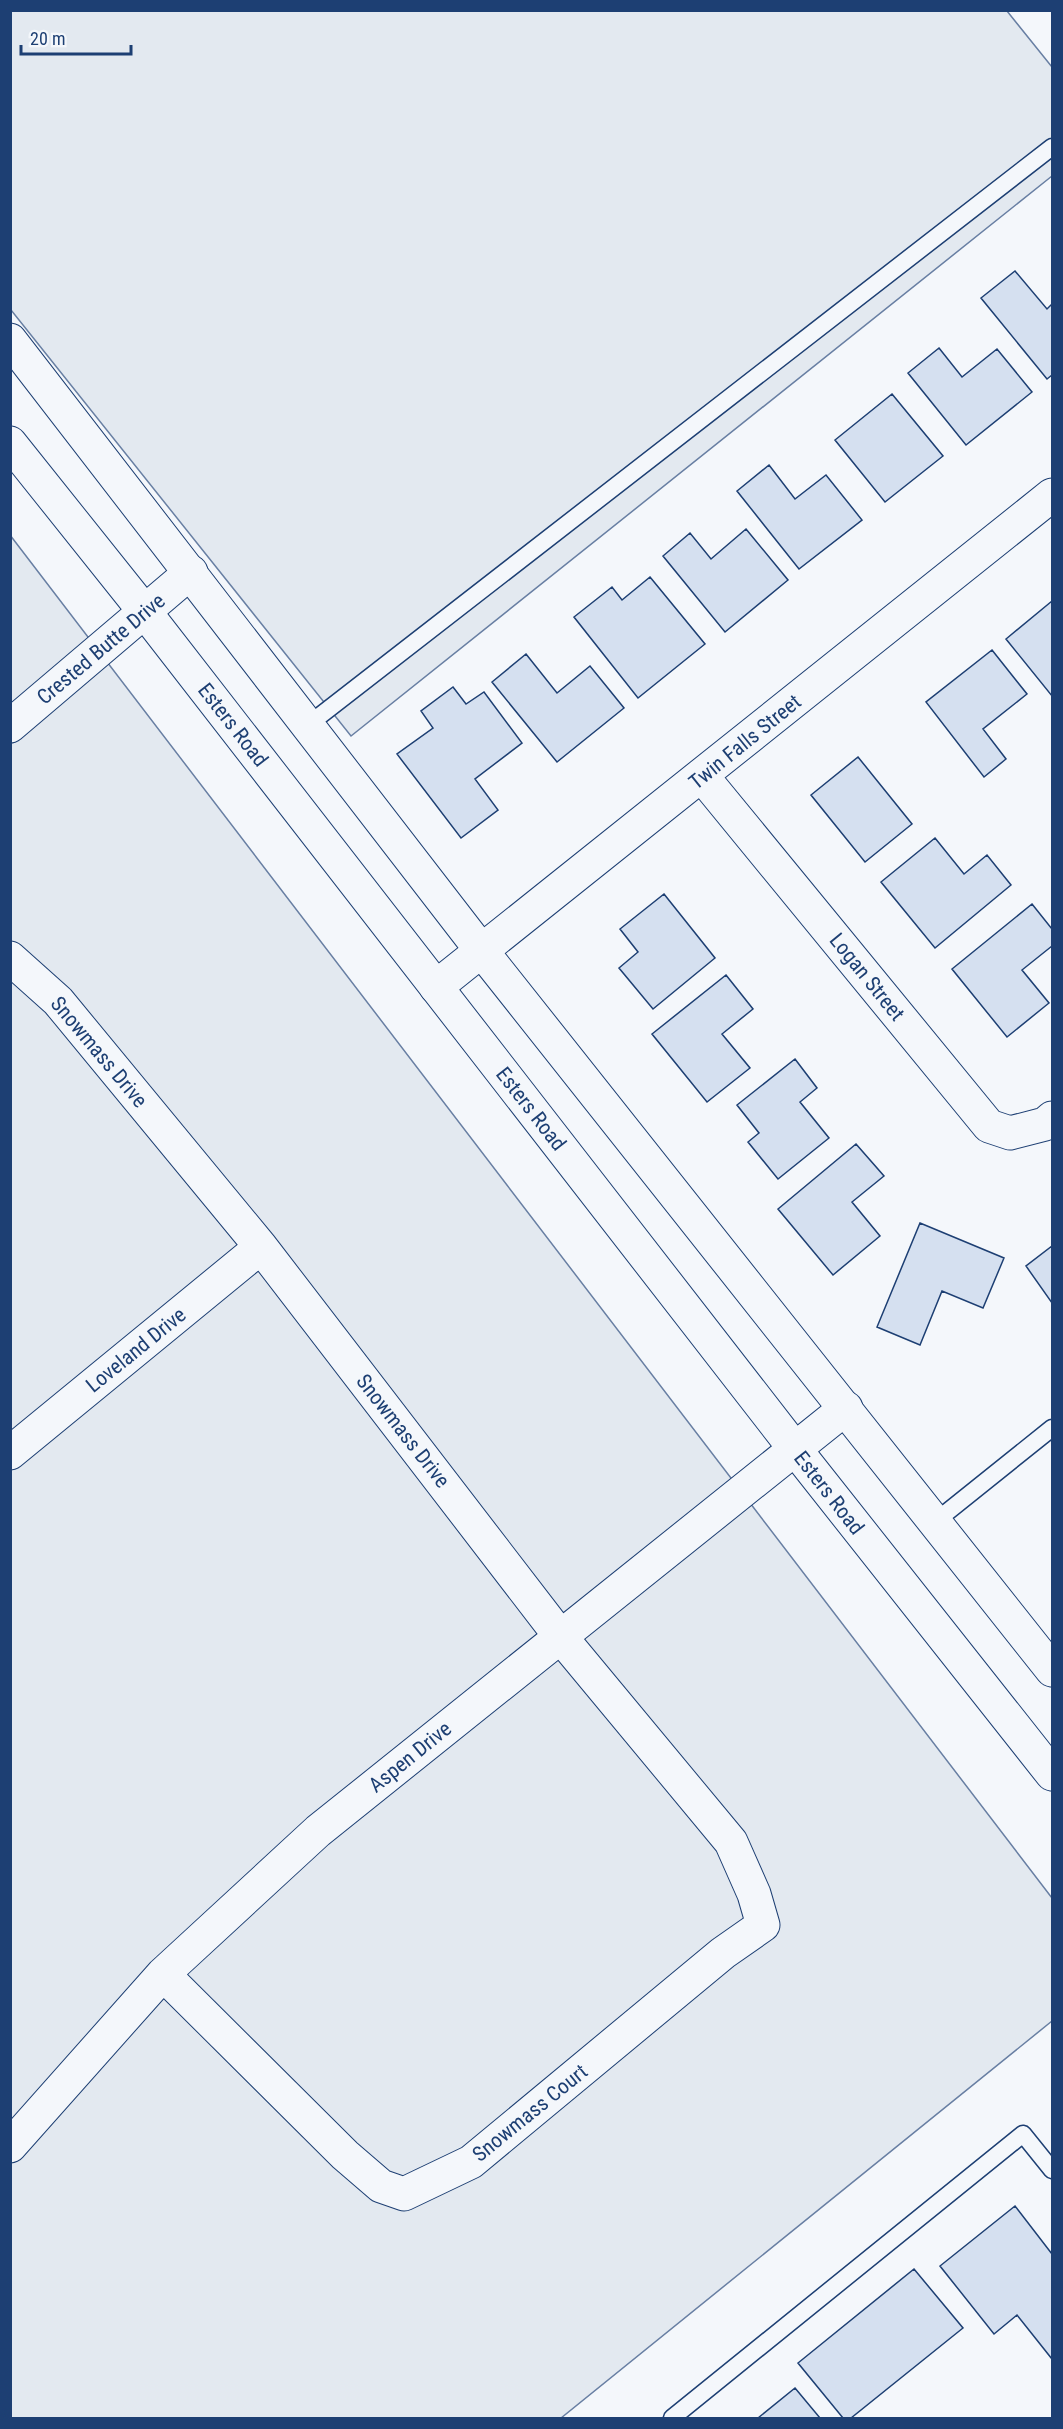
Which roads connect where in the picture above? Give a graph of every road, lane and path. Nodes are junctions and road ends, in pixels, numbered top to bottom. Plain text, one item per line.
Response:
1 (1053, 147) edge
2 (10, 340) edge
3 (10, 443) edge
4 (1053, 495) edge
5 (191, 572) junction
6 (145, 612) junction
7 (308, 725) junction
8 (10, 726) edge
9 (702, 776) junction
10 (481, 950) junction
11 (10, 958) edge
12 (436, 987) junction
13 (1053, 1118) edge
14 (261, 1247) junction
15 (846, 1408) junction
16 (1053, 1428) edge
17 (795, 1449) junction
18 (10, 1453) edge
19 (936, 1521) junction
20 (560, 1636) junction
21 (1053, 1670) edge
22 (1053, 1774) edge
23 (763, 1926) joint
24 (163, 1974) junction
25 (10, 2146) edge
26 (1053, 2170) edge
27 (672, 2418) edge

1 - 7 lane
2 - 5 street
3 - 6 street, Esters Road
4 - 9 street, Twin Falls Street
5 - 6 street, Crested Butte Drive
5 - 7 street
6 - 8 street, Crested Butte Drive
6 - 12 street, Esters Road
7 - 10 street
9 - 10 street, Twin Falls Street
9 - 13 street, Logan Street
10 - 12 street, Twin Falls Street
10 - 15 street
11 - 14 street, Snowmass Drive
12 - 17 street, Esters Road
14 - 18 street, Loveland Drive
14 - 20 street, Snowmass Drive
15 - 17 street, Aspen Drive
15 - 19 street
16 - 19 lane
17 - 20 street, Aspen Drive
17 - 22 street, Esters Road
19 - 21 street
20 - 23 street, Snowmass Drive
20 - 24 street, Aspen Drive
23 - 24 street, Snowmass Court
24 - 25 street, Aspen Drive
26 - 27 lane

